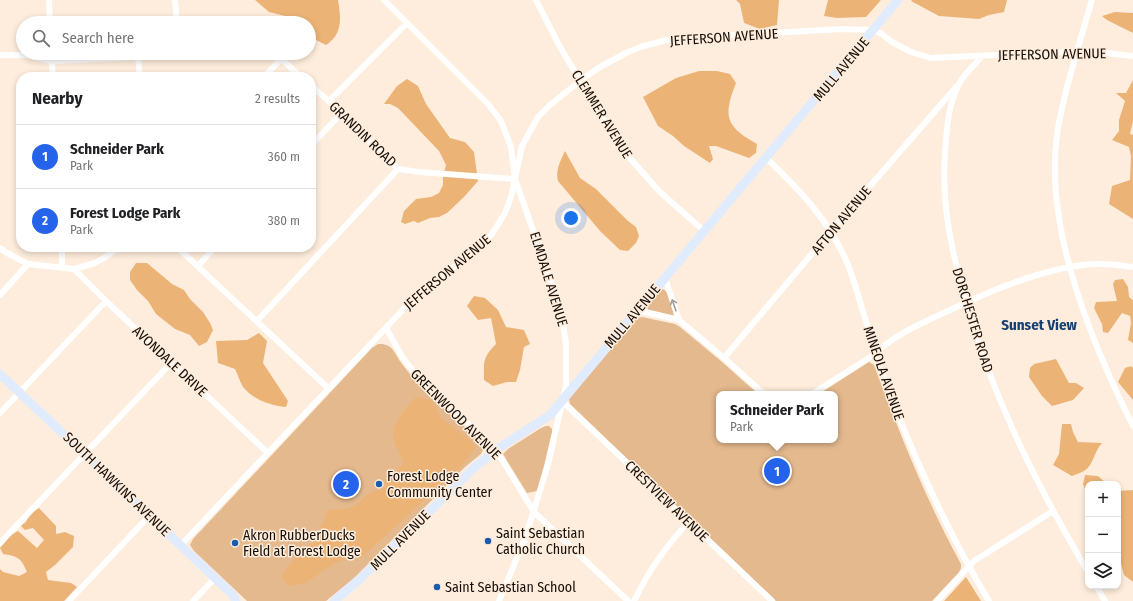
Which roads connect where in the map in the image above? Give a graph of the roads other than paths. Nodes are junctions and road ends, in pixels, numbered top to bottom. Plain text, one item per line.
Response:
1 (49, 0) edge
2 (176, 0) edge
3 (384, 0) edge
4 (536, 0) edge
5 (898, 0) edge
6 (1092, 0) edge
7 (50, 16) edge
8 (177, 16) edge
9 (406, 23) junction
10 (874, 30) junction
11 (1076, 52) junction
12 (16, 54) edge
13 (0, 55) edge
14 (982, 56) junction
15 (1133, 56) edge
16 (48, 60) edge
17 (74, 60) edge
18 (138, 60) edge
19 (280, 60) edge
20 (282, 60) edge
21 (52, 61) junction
22 (53, 72) edge
23 (140, 72) edge
24 (269, 72) edge
25 (295, 72) edge
26 (581, 80) junction
27 (960, 82) junction
28 (316, 90) edge
29 (329, 101) junction
30 (341, 114) junction
31 (316, 140) edge
32 (765, 157) junction
33 (398, 169) junction
34 (515, 179) junction
35 (704, 230) junction
36 (830, 231) junction
37 (0, 248) edge
38 (62, 252) edge
39 (112, 252) edge
40 (183, 252) edge
41 (211, 252) edge
42 (28, 264) junction
43 (198, 266) junction
44 (1070, 267) junction
45 (1133, 267) edge
46 (62, 268) junction
47 (74, 268) junction
48 (665, 278) junction
49 (0, 295) edge
50 (106, 301) junction
51 (966, 303) junction
52 (637, 310) junction
53 (679, 320) junction
54 (257, 321) junction
55 (386, 328) junction
56 (875, 354) junction
57 (724, 358) junction
58 (171, 363) junction
59 (0, 374) edge
60 (328, 388) junction
61 (761, 391) edge
62 (817, 391) edge
63 (19, 392) junction
64 (562, 401) junction
65 (0, 413) edge
66 (1133, 426) edge
67 (496, 450) junction
68 (268, 453) junction
69 (85, 454) junction
70 (1053, 511) junction
71 (534, 512) junction
72 (149, 516) junction
73 (688, 522) junction
74 (0, 543) edge
75 (181, 545) junction
76 (1085, 567) edge
77 (969, 568) junction
78 (215, 578) junction
79 (1098, 589) edge
80 (235, 598) edge
81 (69, 601) edge
82 (193, 601) edge
83 (242, 601) edge
84 (334, 601) edge
85 (499, 601) edge
86 (628, 601) edge
87 (634, 601) edge
88 (772, 601) edge
89 (937, 601) edge
90 (989, 601) edge
91 (1105, 601) edge

1 - 7 street
2 - 8 street
3 - 9 street, ELMDALE AVENUE
4 - 26 street, CLEMMER AVENUE
5 - 10 street, MULL AVENUE
6 - 11 street
9 - 29 street
9 - 34 street, ELMDALE AVENUE
10 - 14 street, JEFFERSON AVENUE
10 - 26 street, JEFFERSON AVENUE
10 - 32 street, MULL AVENUE
11 - 14 street, JEFFERSON AVENUE
11 - 15 street, JEFFERSON AVENUE
11 - 44 street
12 - 13 street
14 - 27 street, DORCHESTER ROAD
16 - 21 street
17 - 21 street
18 - 23 street
19 - 24 street
20 - 25 street
21 - 22 street
26 - 34 street, JEFFERSON AVENUE
26 - 35 street, CLEMMER AVENUE
27 - 36 street, AFTON AVENUE
27 - 51 street, DORCHESTER ROAD
28 - 29 street, GRANDIN ROAD
29 - 30 street, GRANDIN ROAD
30 - 31 street
30 - 33 street, GRANDIN ROAD
32 - 35 street, MULL AVENUE
32 - 36 street, MINEOLA AVENUE
33 - 34 street, GRANDIN ROAD
33 - 54 street
34 - 55 street, JEFFERSON AVENUE
34 - 64 street, ELMDALE AVENUE
35 - 48 street, MULL AVENUE
36 - 56 street, MINEOLA AVENUE
36 - 57 street, AFTON AVENUE
37 - 42 street
38 - 46 street
39 - 47 street
40 - 43 street
41 - 43 street
42 - 46 street
42 - 49 street
43 - 54 street
44 - 45 street
44 - 51 street
44 - 66 street
46 - 47 street
47 - 50 street, AVONDALE DRIVE
48 - 52 street, MULL AVENUE
53 -> 48 street
50 - 58 street, AVONDALE DRIVE
50 - 63 street
51 - 56 street
51 - 70 street, DORCHESTER ROAD
52 - 53 street
52 - 64 street, MULL AVENUE
53 - 57 street
54 - 60 street
55 - 60 street, JEFFERSON AVENUE
55 - 67 street, GREENWOOD AVENUE
56 - 62 street
56 - 77 street, MINEOLA AVENUE
57 - 61 street
58 - 68 street, AVONDALE DRIVE
58 - 69 street
59 - 63 street, SOUTH HAWKINS AVENUE
60 - 68 street, JEFFERSON AVENUE
63 - 65 street
63 - 69 street, SOUTH HAWKINS AVENUE
64 - 67 street, MULL AVENUE
64 - 71 street, ELMDALE AVENUE
64 - 73 street, CRESTVIEW AVENUE
67 - 71 street, GREENWOOD AVENUE
67 - 84 street, MULL AVENUE
68 - 75 street, JEFFERSON AVENUE
69 - 72 street, SOUTH HAWKINS AVENUE
69 - 74 street
70 - 76 street, DORCHESTER ROAD
70 - 77 street
71 - 85 street, ELMDALE AVENUE
71 - 86 street, GREENWOOD AVENUE
72 - 75 street, SOUTH HAWKINS AVENUE
72 - 81 street
73 - 87 street
73 - 88 street, CRESTVIEW AVENUE
75 - 78 street, SOUTH HAWKINS AVENUE
77 - 89 street
77 - 90 street, MINEOLA AVENUE
78 - 80 street, SOUTH HAWKINS AVENUE
78 - 82 street
79 - 91 street
80 - 83 street, SOUTH HAWKINS AVENUE

